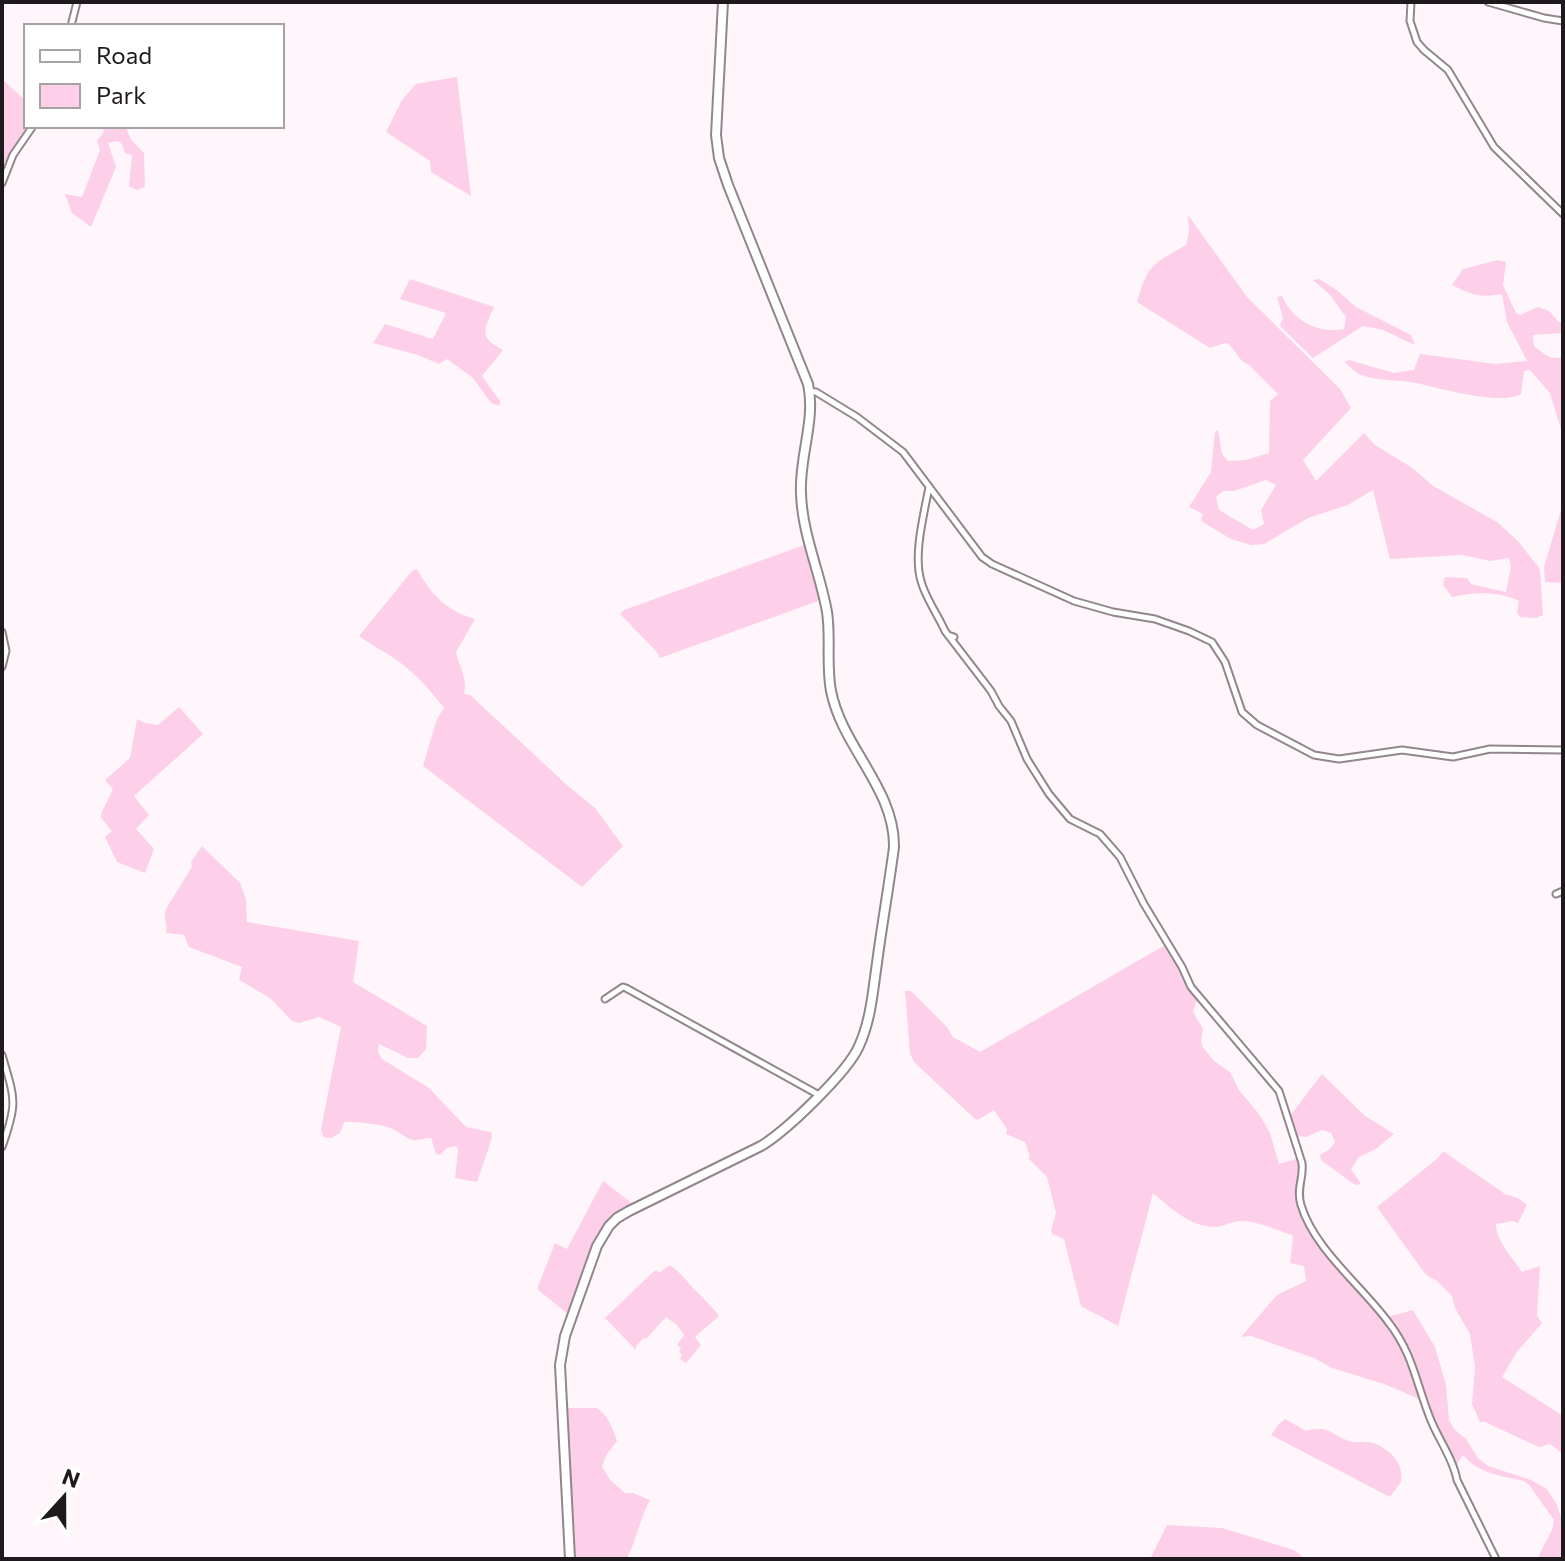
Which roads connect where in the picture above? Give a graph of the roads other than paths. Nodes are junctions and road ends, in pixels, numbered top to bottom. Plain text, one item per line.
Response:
1 (77, 2) edge
2 (723, 2) edge
3 (1411, 2) edge
4 (1488, 2) edge
5 (1563, 21) edge
6 (72, 24) edge
7 (32, 128) edge
8 (2, 183) edge
9 (1563, 214) edge
10 (809, 391) junction
11 (929, 486) junction
12 (2, 632) edge
13 (2, 667) edge
14 (1563, 750) edge
15 (1563, 891) edge
16 (1556, 894) dead end
17 (605, 999) dead end
18 (2, 1055) edge
19 (819, 1095) junction
20 (2, 1147) edge
21 (570, 1559) edge
22 (1496, 1559) edge

1 - 6 street
2 - 10 main road
3 - 9 street
4 - 5 street
7 - 8 street
10 - 11 street
10 - 19 main road
11 - 14 street
11 - 22 street
12 - 13 street
15 - 16 street
17 - 19 street
18 - 20 street
19 - 21 main road

